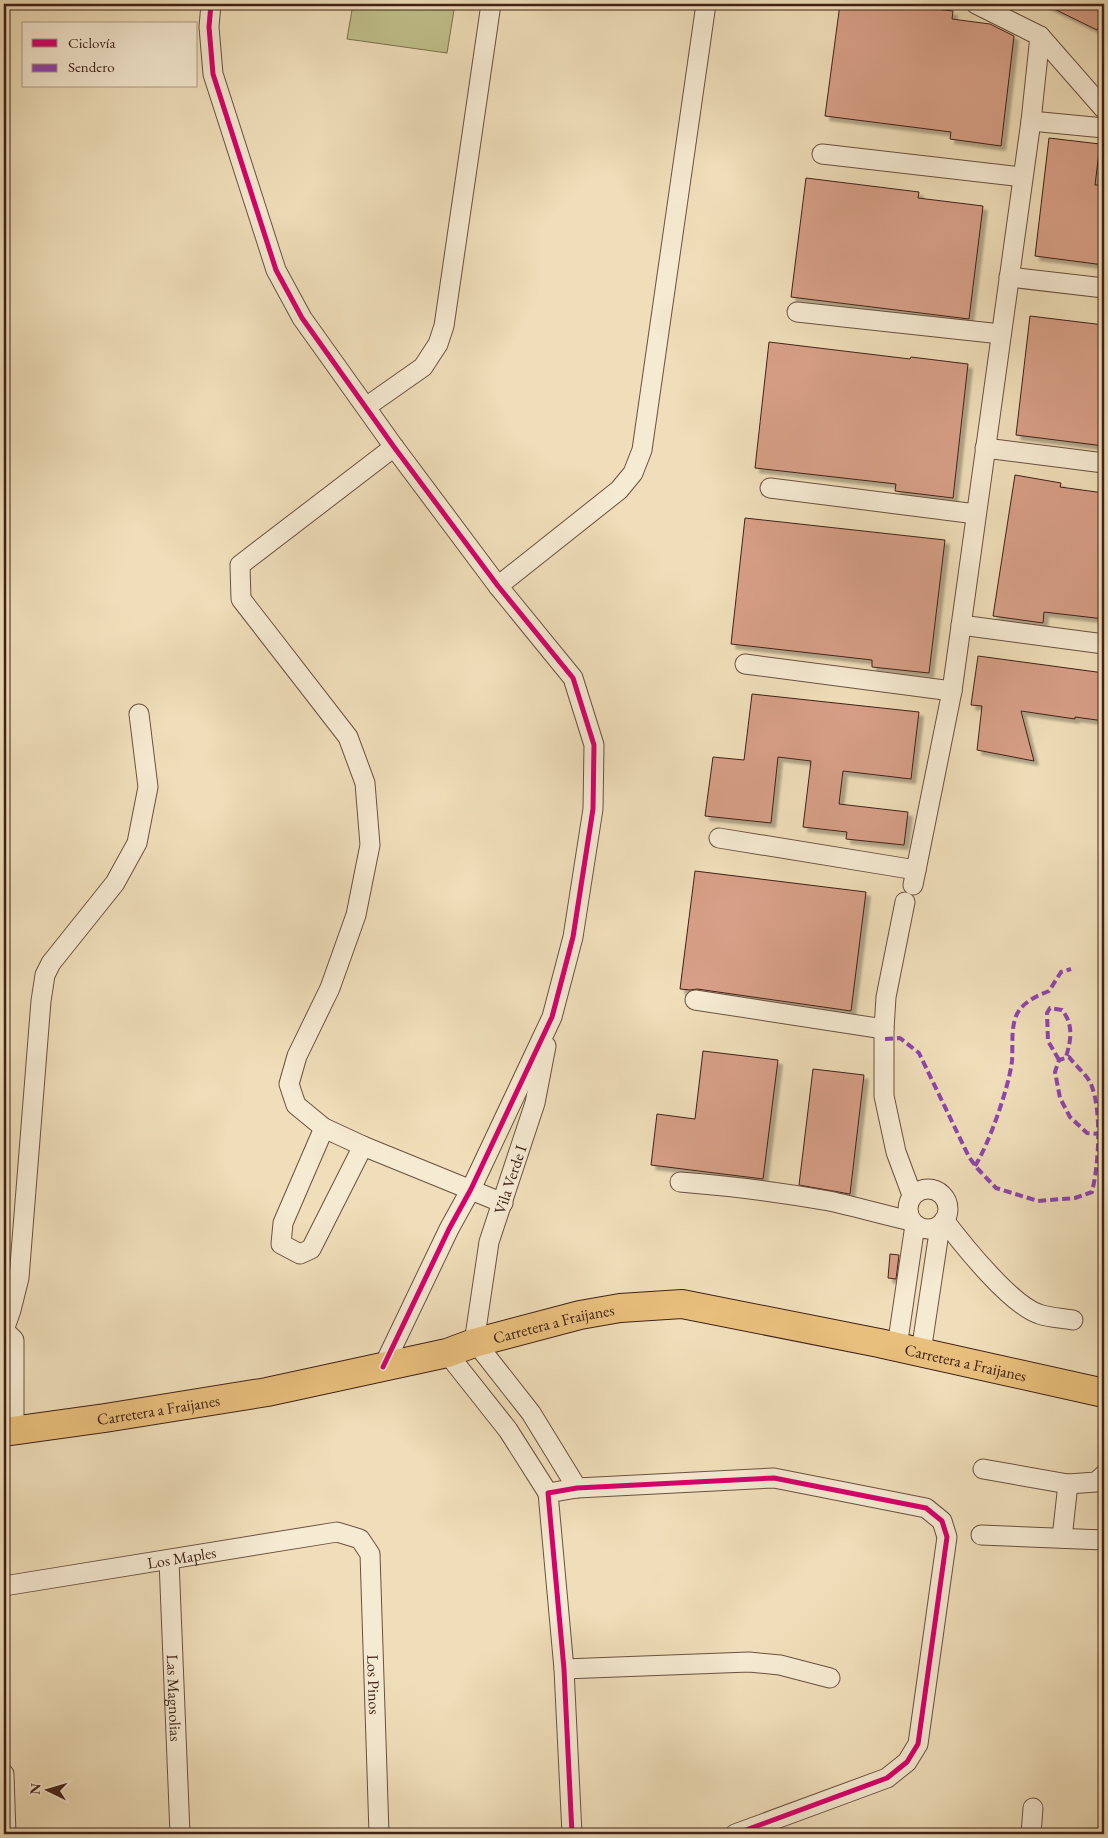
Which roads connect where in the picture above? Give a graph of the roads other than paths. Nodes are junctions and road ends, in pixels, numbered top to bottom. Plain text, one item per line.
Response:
1 (212, 4) edge
2 (491, 4) edge
3 (706, 4) edge
4 (976, 4) edge
5 (1040, 36) junction
6 (1104, 109) edge
7 (1031, 121) junction
8 (1104, 128) edge
9 (822, 154) dead end
10 (1022, 177) junction
11 (1009, 277) junction
12 (1104, 288) edge
13 (797, 312) dead end
14 (1001, 334) junction
15 (366, 407) junction
16 (394, 447) junction
17 (985, 448) junction
18 (1104, 463) edge
19 (770, 488) dead end
20 (976, 514) junction
21 (498, 586) junction
22 (961, 625) junction
23 (1104, 644) edge
24 (745, 664) dead end
25 (952, 691) junction
26 (139, 714) dead end
27 (719, 838) dead end
28 (912, 886) junction
29 (695, 1000) dead end
30 (552, 1017) junction
31 (884, 1029) junction
32 (324, 1128) junction
33 (362, 1146) junction
34 (680, 1182) dead end
35 (471, 1189) junction
36 (912, 1195) junction
37 (503, 1203) junction
38 (913, 1223) junction
39 (942, 1223) junction
40 (1074, 1320) dead end
41 (4, 1330) edge
42 (475, 1343) junction
43 (909, 1350) junction
44 (447, 1353) junction
45 (383, 1367) junction
46 (1104, 1393) edge
47 (9, 1432) edge
48 (983, 1469) dead end
49 (1104, 1475) edge
50 (1068, 1484) junction
51 (577, 1488) junction
52 (548, 1493) junction
53 (982, 1535) dead end
54 (1062, 1538) junction
55 (360, 1539) joint
56 (1104, 1540) edge
57 (170, 1560) junction
58 (4, 1586) edge
59 (564, 1669) junction
60 (830, 1678) dead end
61 (4, 1774) edge
62 (1033, 1808) dead end
63 (6, 1834) edge
64 (180, 1834) edge
65 (379, 1834) edge
66 (572, 1834) edge
67 (735, 1834) edge
68 (1031, 1834) edge

1 - 15 street
2 - 15 street
3 - 21 street
4 - 5 street
5 - 6 street
5 - 7 street
7 - 8 street
7 - 10 street
9 - 10 street
10 - 11 street
11 - 12 street
11 - 14 street
13 - 14 street
14 - 17 street
15 - 16 street
16 - 21 street
16 - 32 street
17 - 18 street
17 - 20 street
19 - 20 street
20 - 22 street
21 - 30 street
22 - 23 street
22 - 25 street
24 - 25 street
25 - 28 street
26 - 41 street
27 - 28 street
28 - 31 street
29 - 31 street
30 - 35 street
30 - 37 street, Vila Verde I
31 - 36 street
32 - 33 street
32 - 33 street
33 - 35 street
34 - 38 street
35 - 37 street
35 - 45 street
36 - 38 street
36 - 39 street
37 - 42 street, Vila Verde I
38 - 39 street
38 - 43 street
39 - 40 street
39 - 43 street
41 - 47 street
42 - 43 main road, Carretera a Fraijanes
42 - 44 main road, Carretera a Fraijanes
42 - 51 street
43 - 46 main road, Carretera a Fraijanes
44 - 45 main road, Carretera a Fraijanes
44 - 52 street
45 - 47 main road, Carretera a Fraijanes
48 - 50 street
49 - 50 street
50 - 54 street
51 - 52 street
51 - 67 street
52 - 59 street
53 - 54 street
54 - 56 street
55 - 57 street, Los Maples
55 - 65 street, Los Pinos
57 - 58 street, Los Maples
57 - 64 street, Las Magnolias
59 - 60 street
59 - 66 street
61 - 63 street
62 - 68 street

